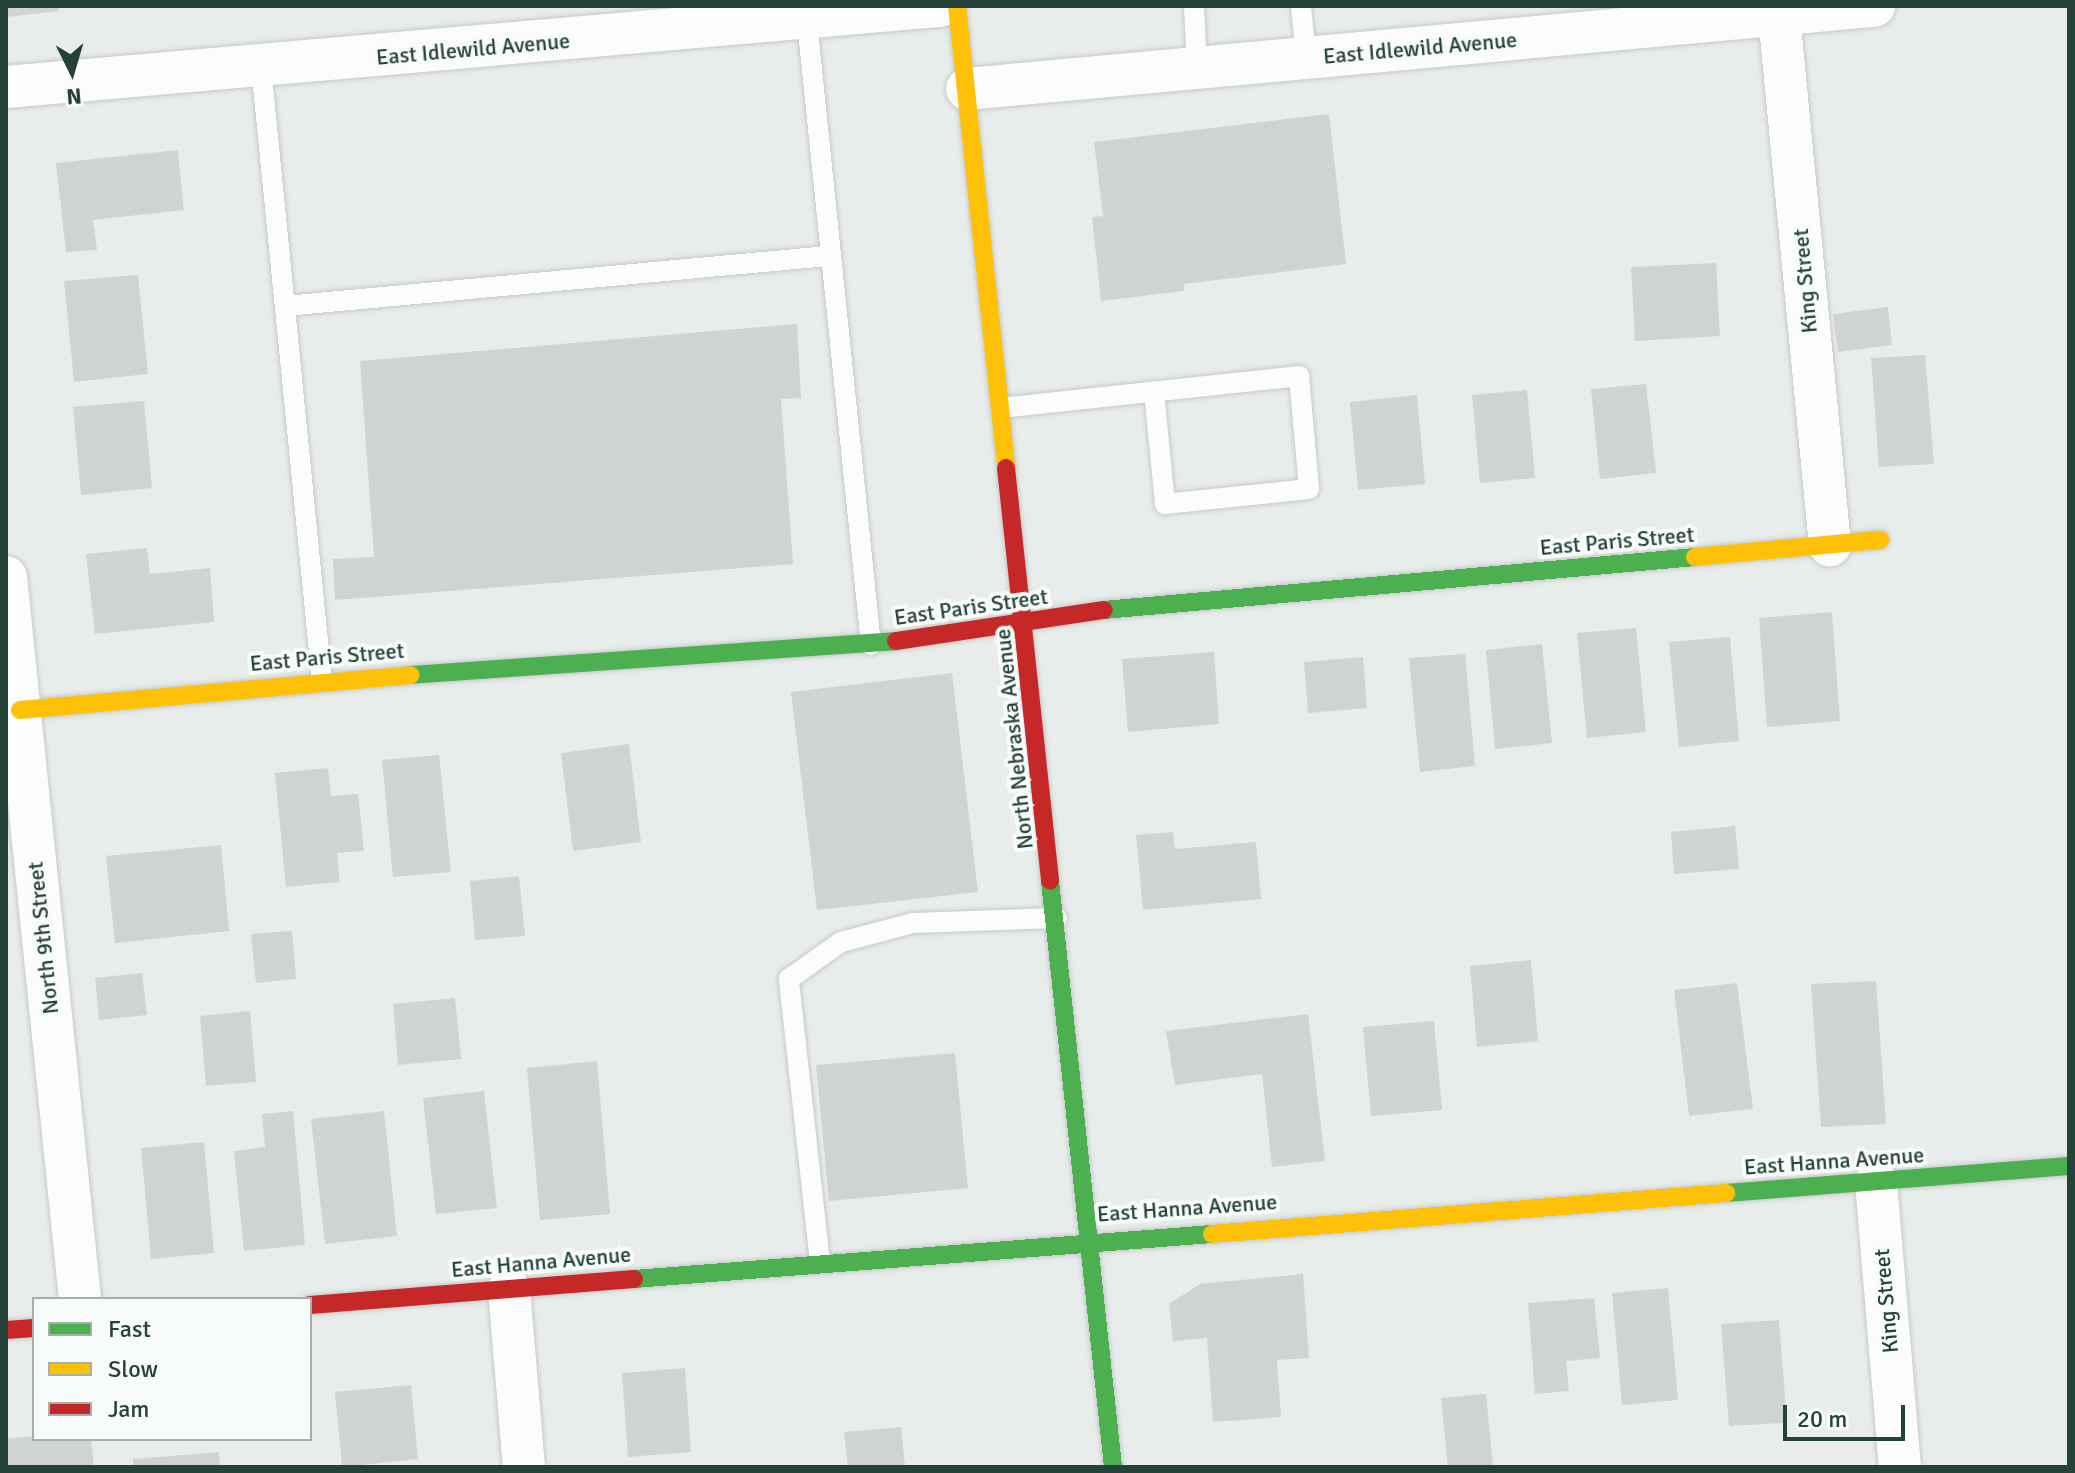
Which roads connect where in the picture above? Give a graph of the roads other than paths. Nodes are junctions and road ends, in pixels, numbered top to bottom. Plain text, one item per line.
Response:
1 (940, 6) edge
2 (957, 6) edge
3 (1194, 6) edge
4 (1301, 6) edge
5 (1874, 6) edge
6 (1779, 15) junction
7 (807, 21) junction
8 (1306, 58) junction
9 (261, 66) junction
10 (1197, 68) junction
11 (6, 87) edge
12 (967, 89) junction
13 (828, 256) junction
14 (285, 306) junction
15 (1154, 392) junction
16 (1001, 408) junction
17 (1880, 540) dead end
18 (1830, 546) junction
19 (6, 577) edge
20 (1025, 626) junction
21 (871, 645) junction
22 (322, 681) junction
23 (20, 710) junction
24 (1057, 918) junction
25 (2069, 1166) edge
26 (1876, 1182) junction
27 (1091, 1239) junction
28 (820, 1262) junction
29 (509, 1289) junction
30 (80, 1297) edge
31 (312, 1305) edge
32 (32, 1328) edge
33 (6, 1330) edge
34 (524, 1467) edge
35 (1113, 1467) edge
36 (1900, 1467) edge

1 - 7 street, East Idlewild Avenue
2 - 12 street, North Nebraska Avenue
3 - 10 lane
4 - 8 lane
5 - 6 street, East Idlewild Avenue
6 - 8 street, East Idlewild Avenue
6 - 18 street, King Street
7 - 9 street, East Idlewild Avenue
7 - 13 lane
8 - 10 street, East Idlewild Avenue
9 - 11 street, East Idlewild Avenue
9 - 14 lane
10 - 12 street, East Idlewild Avenue
12 - 16 street, North Nebraska Avenue
13 - 14 lane
13 - 21 lane
14 - 22 lane
15 - 15 lane
15 - 16 lane
16 - 20 street, North Nebraska Avenue
17 - 18 street, East Paris Street
18 - 20 street, East Paris Street
19 - 23 street, North 9th Street
20 - 21 street, East Paris Street
20 - 24 street, North Nebraska Avenue
21 - 22 street, East Paris Street
22 - 23 street, East Paris Street
23 - 30 street, North 9th Street
24 - 27 street, North Nebraska Avenue
24 - 28 lane
25 - 26 street, East Hanna Avenue
26 - 27 street, East Hanna Avenue
26 - 36 street, King Street
27 - 28 street, East Hanna Avenue
27 - 35 street, North Nebraska Avenue
28 - 29 street, East Hanna Avenue
29 - 31 street, East Hanna Avenue
29 - 34 street
32 - 33 street

